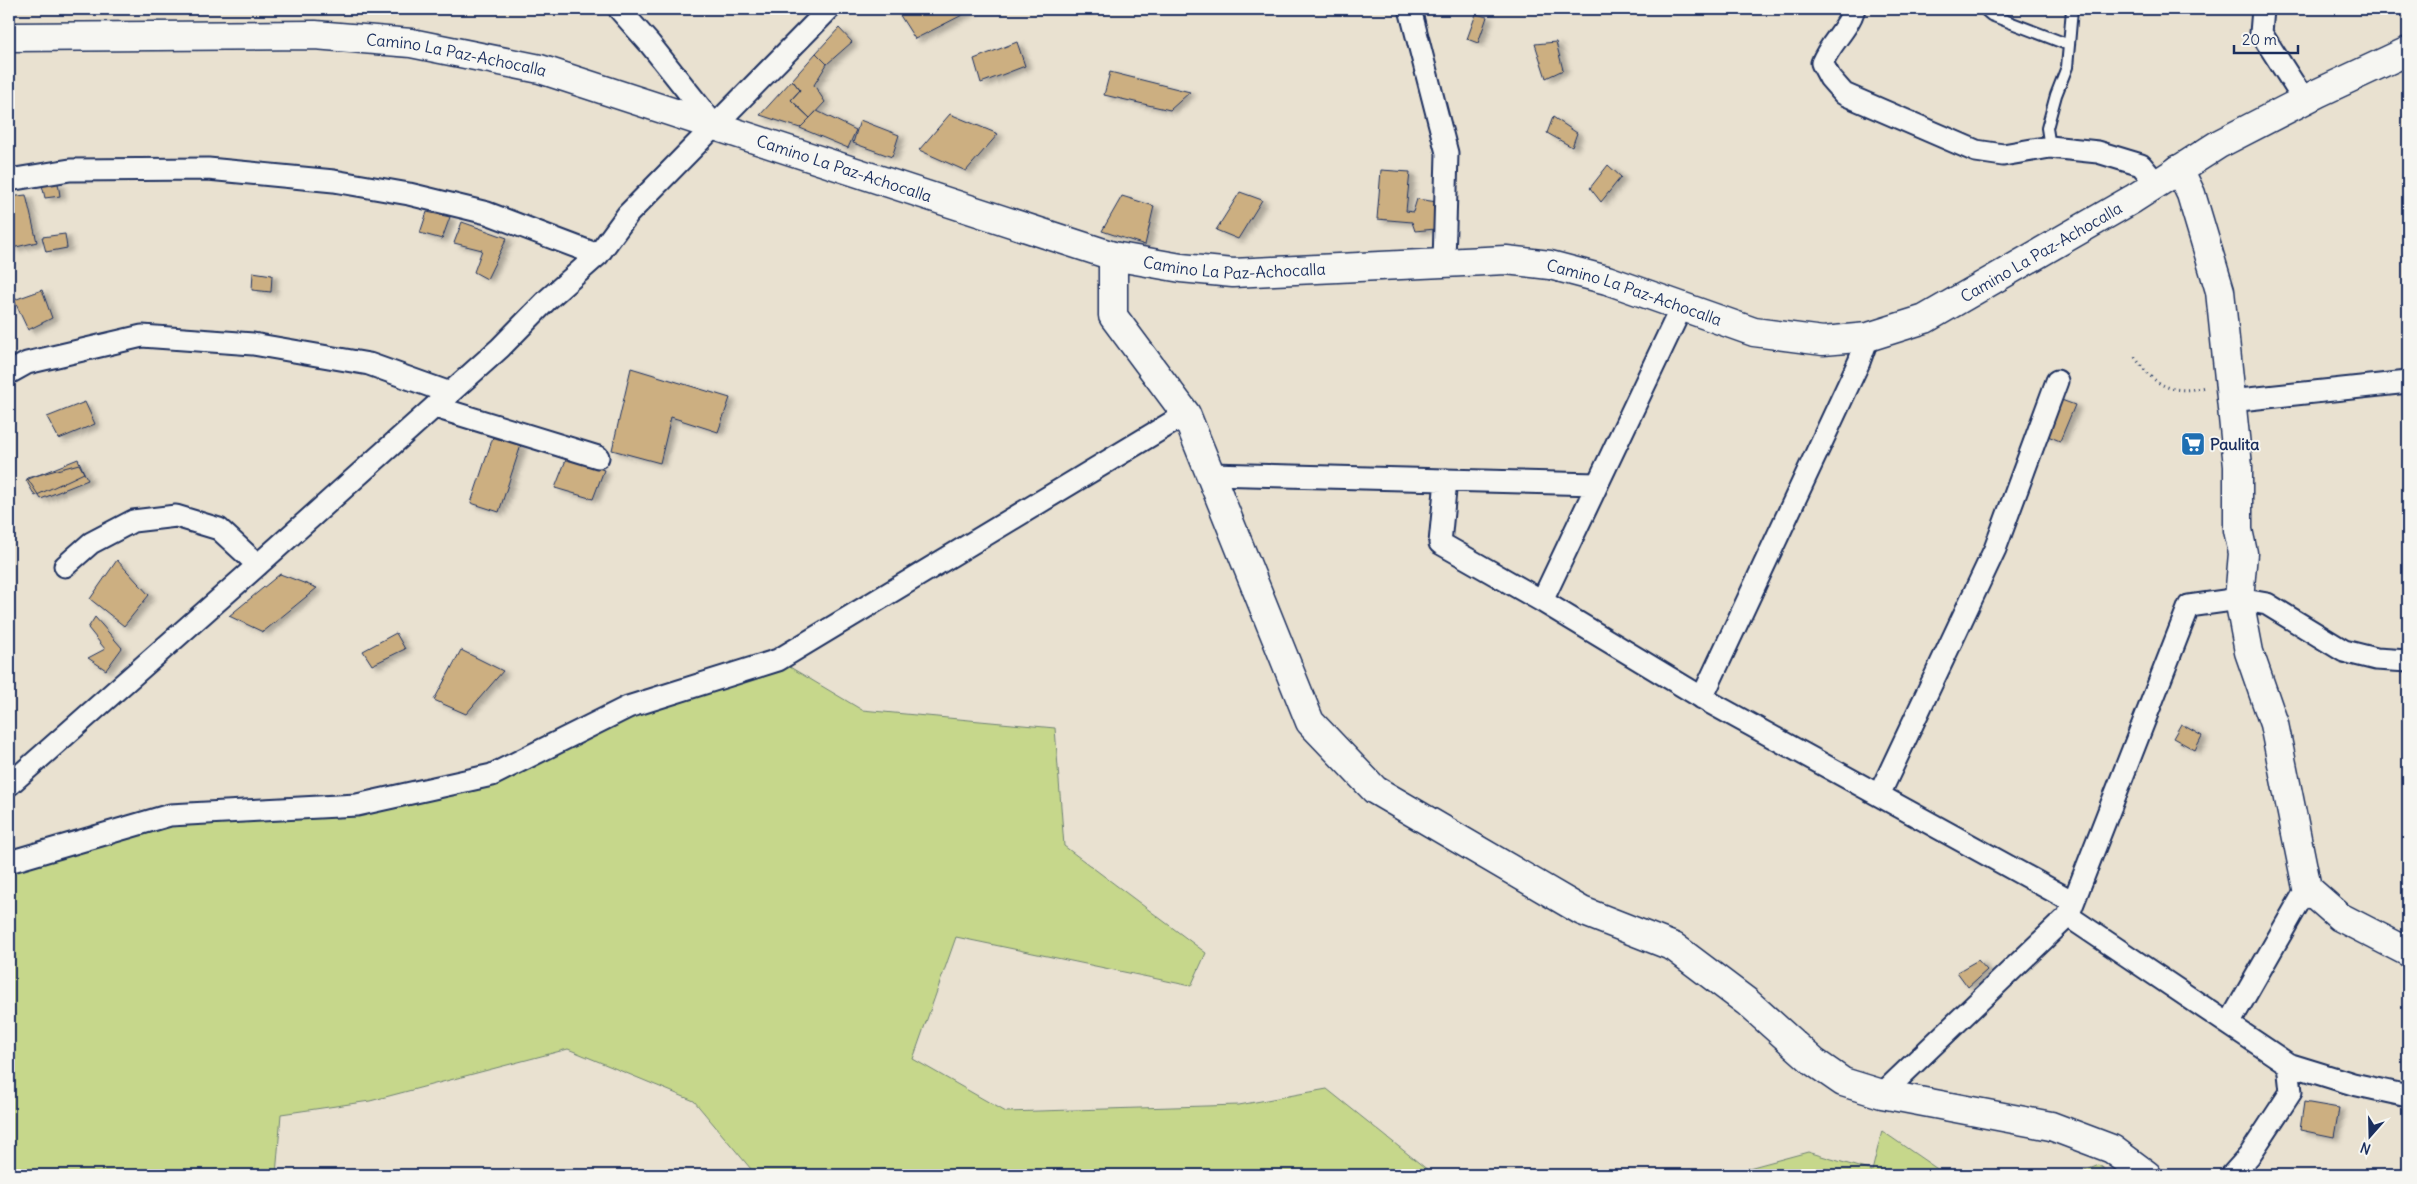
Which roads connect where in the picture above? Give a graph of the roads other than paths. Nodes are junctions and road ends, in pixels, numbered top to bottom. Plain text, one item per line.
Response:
1 (619, 9) edge
2 (828, 9) edge
3 (1410, 9) edge
4 (1854, 9) edge
5 (1984, 9) edge
6 (2072, 9) edge
7 (2263, 9) edge
8 (9, 37) edge
9 (2069, 45) junction
10 (2408, 51) edge
11 (2304, 100) junction
12 (715, 126) junction
13 (2050, 147) junction
14 (2168, 177) junction
15 (9, 180) edge
16 (598, 255) junction
17 (1113, 256) junction
18 (1444, 263) junction
19 (1681, 308) junction
20 (1868, 337) junction
21 (9, 373) edge
22 (2057, 382) dead end
23 (2408, 382) edge
24 (2229, 391) junction
25 (442, 400) junction
26 (1186, 414) junction
27 (598, 457) dead end
28 (1211, 474) junction
29 (1446, 480) junction
30 (1597, 484) junction
31 (258, 565) junction
32 (66, 566) dead end
33 (2239, 599) junction
34 (1542, 601) junction
35 (2408, 661) edge
36 (1702, 698) junction
37 (9, 784) edge
38 (1879, 795) junction
39 (9, 862) edge
40 (2308, 888) junction
41 (2068, 916) junction
42 (2408, 952) edge
43 (2229, 1024) junction
44 (2288, 1064) junction
45 (1882, 1094) junction
46 (2408, 1096) edge
47 (2147, 1175) edge
48 (2232, 1175) edge

1 - 12 street
2 - 12 street
3 - 18 street
4 - 13 street
5 - 9 lane
6 - 9 lane
7 - 11 street
8 - 12 main road, Camino La Paz-Achocalla
9 - 13 lane
10 - 11 main road, Camino La Paz-Achocalla
11 - 14 main road, Camino La Paz-Achocalla
12 - 16 street
12 - 17 main road, Camino La Paz-Achocalla
13 - 14 street
14 - 20 main road, Camino La Paz-Achocalla
14 - 24 main road
15 - 16 street
16 - 25 street
17 - 18 main road, Camino La Paz-Achocalla
17 - 26 main road
18 - 19 main road, Camino La Paz-Achocalla
19 - 20 main road, Camino La Paz-Achocalla
19 - 30 street
20 - 36 street
21 - 25 street
22 - 38 street
23 - 24 street
24 - 33 main road
25 - 27 street
25 - 31 street
26 - 28 main road
26 - 39 street
28 - 29 street
28 - 45 main road
29 - 30 street
29 - 34 street
30 - 34 street
31 - 32 street
31 - 37 street
33 - 35 street
33 - 40 main road
33 - 41 street
34 - 36 street
36 - 38 street
38 - 41 street
40 - 42 main road
40 - 43 street
41 - 43 street
41 - 45 street
43 - 44 street
44 - 46 street
44 - 48 street
45 - 47 main road

